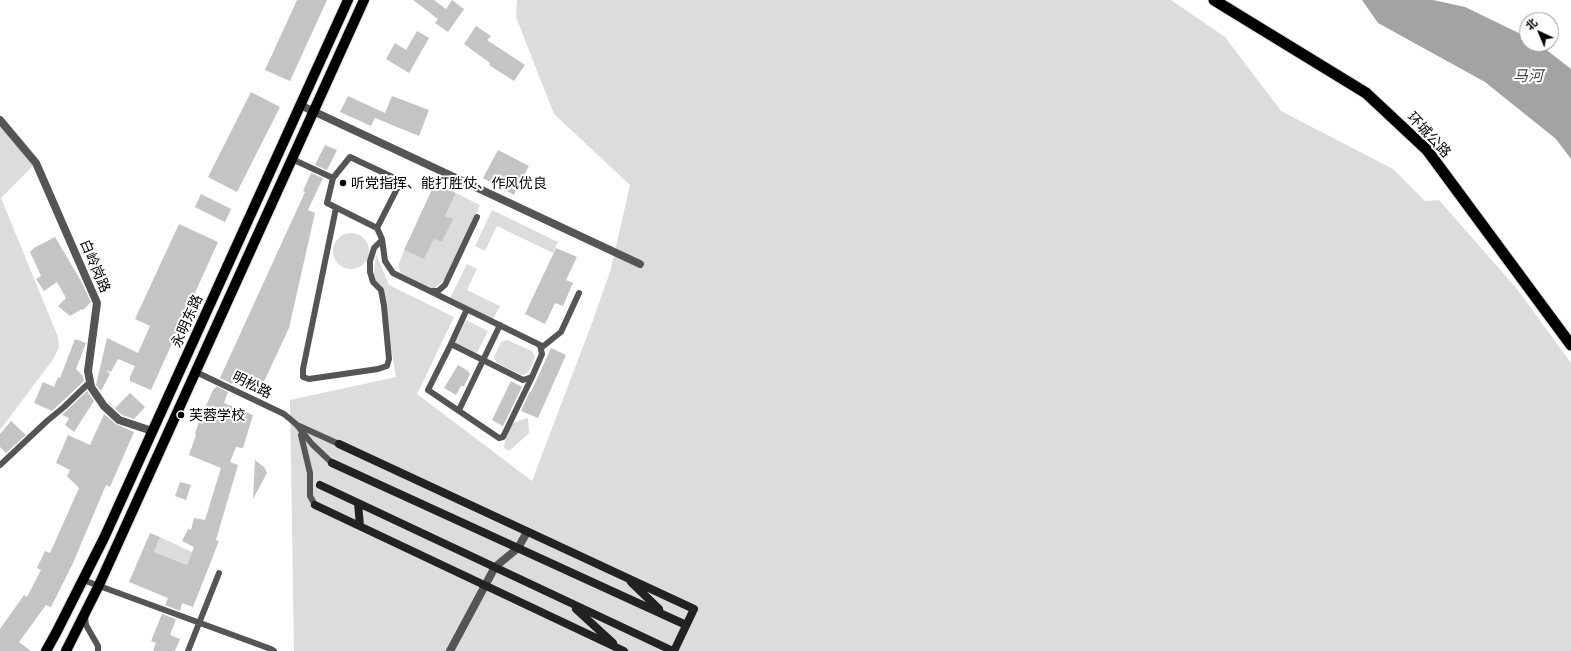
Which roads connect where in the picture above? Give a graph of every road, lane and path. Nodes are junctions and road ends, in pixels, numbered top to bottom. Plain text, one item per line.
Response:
1 (348, 0) edge
2 (364, 0) edge
3 (1214, 0) edge
4 (300, 105) junction
5 (314, 112) junction
6 (0, 120) edge
7 (292, 159) junction
8 (332, 178) junction
9 (336, 208) junction
10 (477, 217) dead end
11 (377, 228) junction
12 (382, 240) junction
13 (640, 264) dead end
14 (431, 292) junction
15 (578, 293) dead end
16 (467, 309) junction
17 (500, 325) junction
18 (451, 344) junction
19 (1571, 346) edge
20 (541, 348) junction
21 (483, 360) junction
22 (196, 372) junction
23 (532, 377) junction
24 (90, 382) junction
25 (459, 410) junction
26 (297, 426) junction
27 (152, 431) junction
28 (339, 444) joint
29 (332, 463) joint
30 (0, 466) edge
31 (309, 468) junction
32 (320, 485) joint
33 (358, 503) junction
34 (315, 505) joint
35 (360, 526) junction
36 (527, 532) junction
37 (518, 548) junction
38 (495, 567) junction
39 (219, 573) dead end
40 (627, 578) junction
41 (83, 580) junction
42 (486, 585) junction
43 (99, 586) junction
44 (566, 600) junction
45 (86, 611) junction
46 (673, 619) junction
47 (199, 623) junction
48 (686, 625) junction
49 (96, 643) junction
50 (622, 650) edge
51 (46, 651) edge
52 (66, 651) edge
53 (98, 651) edge
54 (101, 651) edge
55 (188, 651) edge
56 (274, 651) edge
57 (450, 651) edge
58 (673, 651) edge

1 - 4 main road, 永明东路
2 - 5 main road, 永明东路
3 - 19 highway, 环城公路
4 - 5 street
4 - 27 main road, 永明东路
5 - 7 main road, 永明东路
5 - 13 street
6 - 24 street, 白岭岗路
7 - 8 lane
7 - 22 main road, 永明东路
8 - 9 lane
8 - 11 lane
9 - 11 lane
9 - 12 lane
10 - 14 lane
11 - 12 lane
12 - 14 lane
14 - 16 lane
15 - 20 lane
16 - 17 lane
16 - 18 lane
17 - 20 lane
17 - 21 lane
18 - 21 lane
18 - 25 lane
20 - 23 lane
21 - 23 lane
21 - 25 lane
22 - 26 lane, 明松路
22 - 43 main road, 永明东路
23 - 25 lane
24 - 27 street, 白岭岗路
24 - 30 lane
26 - 28 lane, 明松路
26 - 29 lane, 明松路
26 - 31 lane
27 - 41 main road, 永明东路
28 - 36 main road
29 - 37 main road
31 - 32 lane
31 - 34 lane
32 - 33 main road
33 - 35 main road
33 - 38 main road
34 - 35 main road
35 - 42 main road
36 - 37 street
36 - 40 main road
37 - 38 street
37 - 46 main road
38 - 42 street
38 - 44 main road
39 - 47 lane
40 - 46 main road
40 - 48 main road
41 - 43 lane
41 - 51 main road, 永明东路
42 - 50 main road
42 - 57 street
43 - 45 main road, 永明东路
43 - 47 lane
44 - 50 main road
44 - 58 main road
45 - 49 lane
45 - 52 main road, 永明东路
46 - 48 main road
47 - 55 lane
47 - 56 lane
48 - 58 main road
49 - 53 lane
49 - 54 lane

